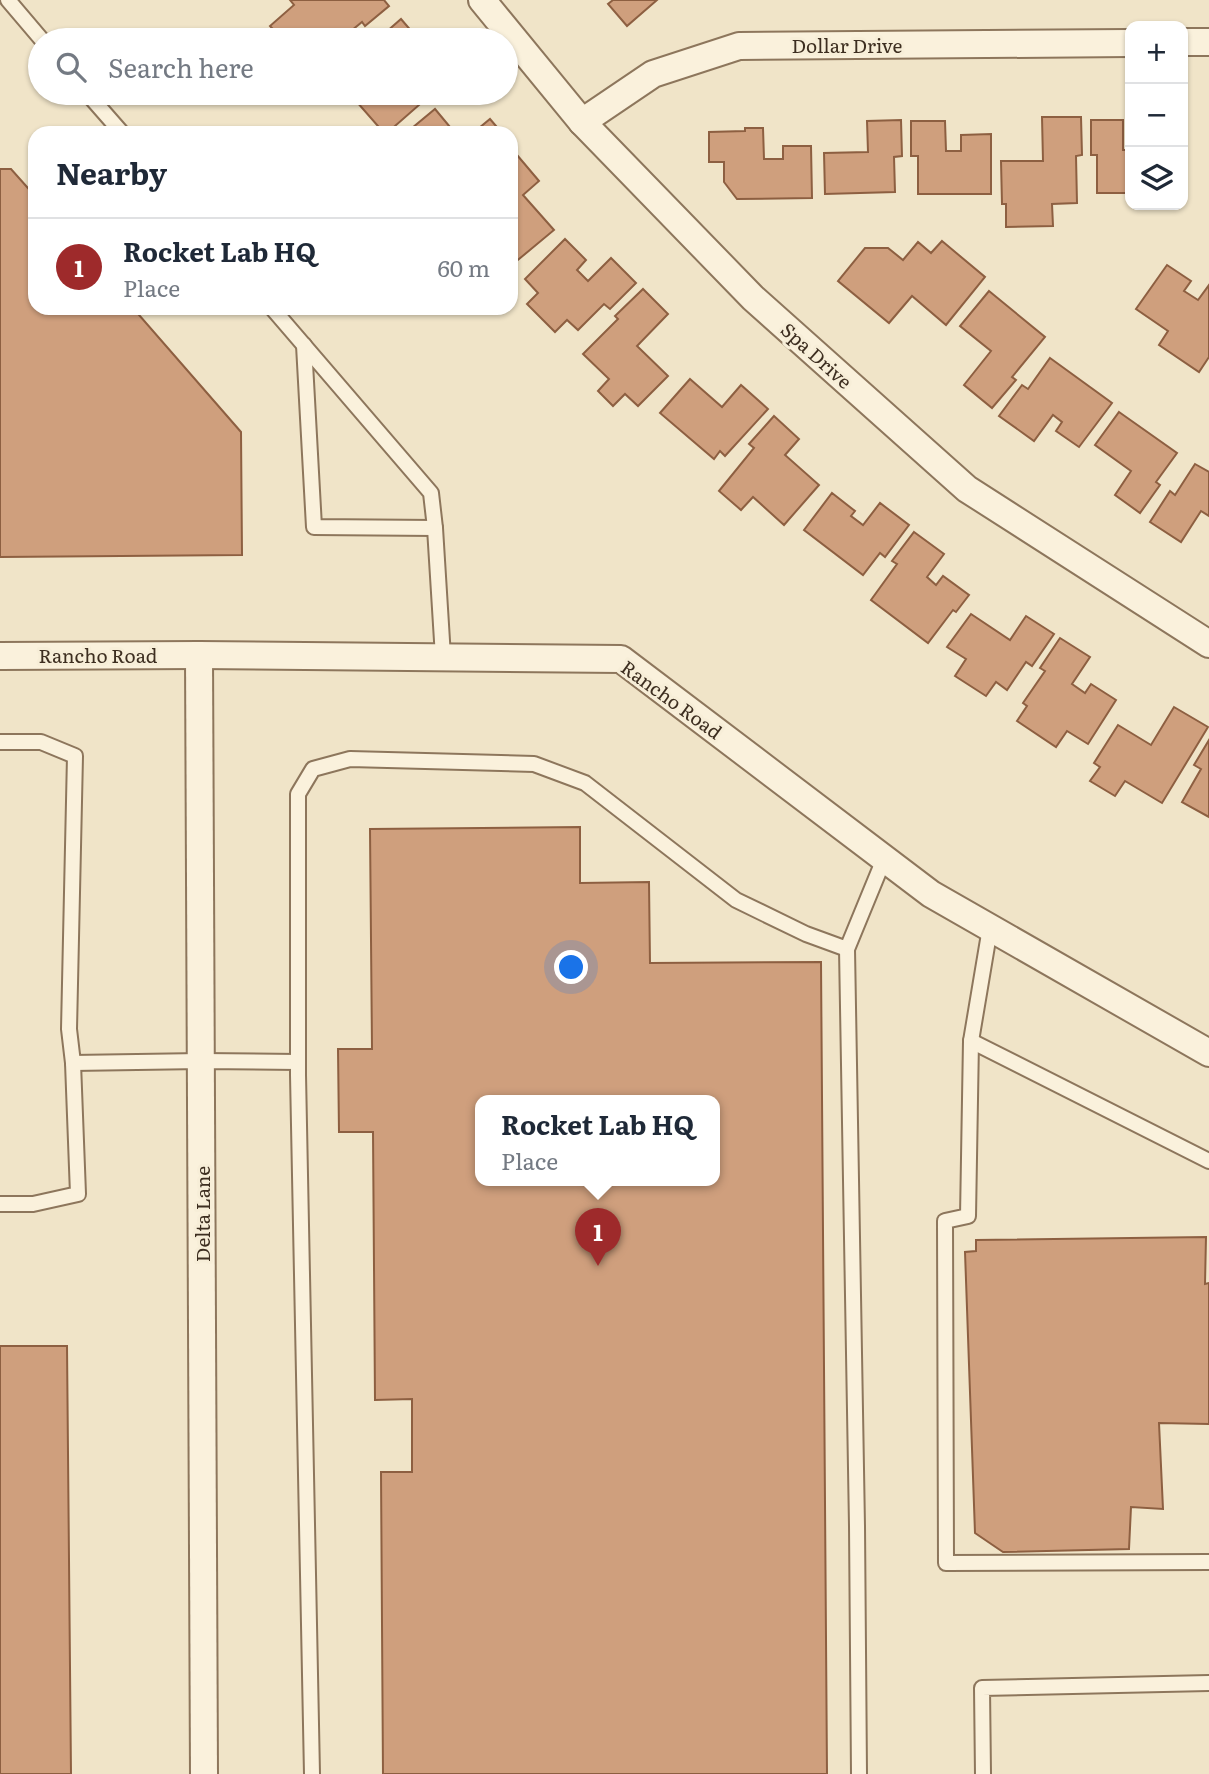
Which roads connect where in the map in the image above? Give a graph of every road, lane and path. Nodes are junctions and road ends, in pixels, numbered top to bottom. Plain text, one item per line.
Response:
1 (8, 0) edge
2 (482, 0) edge
3 (32, 28) edge
4 (505, 28) edge
5 (1188, 42) edge
6 (1209, 42) edge
7 (1125, 43) edge
8 (518, 44) edge
9 (98, 105) edge
10 (582, 122) junction
11 (116, 126) edge
12 (278, 315) edge
13 (304, 345) junction
14 (435, 528) junction
15 (1209, 644) edge
16 (199, 654) junction
17 (0, 656) edge
18 (443, 657) junction
19 (0, 742) edge
20 (884, 859) junction
21 (990, 928) junction
22 (847, 949) junction
23 (971, 1041) junction
24 (1209, 1053) edge
25 (201, 1061) junction
26 (298, 1062) junction
27 (73, 1063) junction
28 (1209, 1161) edge
29 (0, 1204) edge
30 (1209, 1562) edge
31 (1209, 1683) edge
32 (204, 1774) edge
33 (312, 1774) edge
34 (859, 1774) edge
35 (983, 1774) edge

1 - 3 lane
2 - 4 street, Spa Drive
5 - 6 street
7 - 10 street, Dollar Drive
8 - 10 street, Spa Drive
9 - 11 lane
10 - 15 street, Spa Drive
12 - 13 lane
13 - 14 lane
13 - 14 lane
14 - 18 lane
16 - 17 street, Rancho Road
16 - 18 street, Rancho Road
16 - 25 street, Delta Lane
18 - 20 street, Rancho Road
19 - 27 lane
20 - 21 street, Rancho Road
20 - 22 lane
21 - 23 lane
21 - 24 street, Rancho Road
22 - 26 lane
22 - 34 lane
23 - 28 lane
23 - 30 lane
25 - 26 lane
25 - 27 lane
25 - 32 street, Delta Lane
26 - 33 lane
27 - 29 lane
31 - 35 lane

